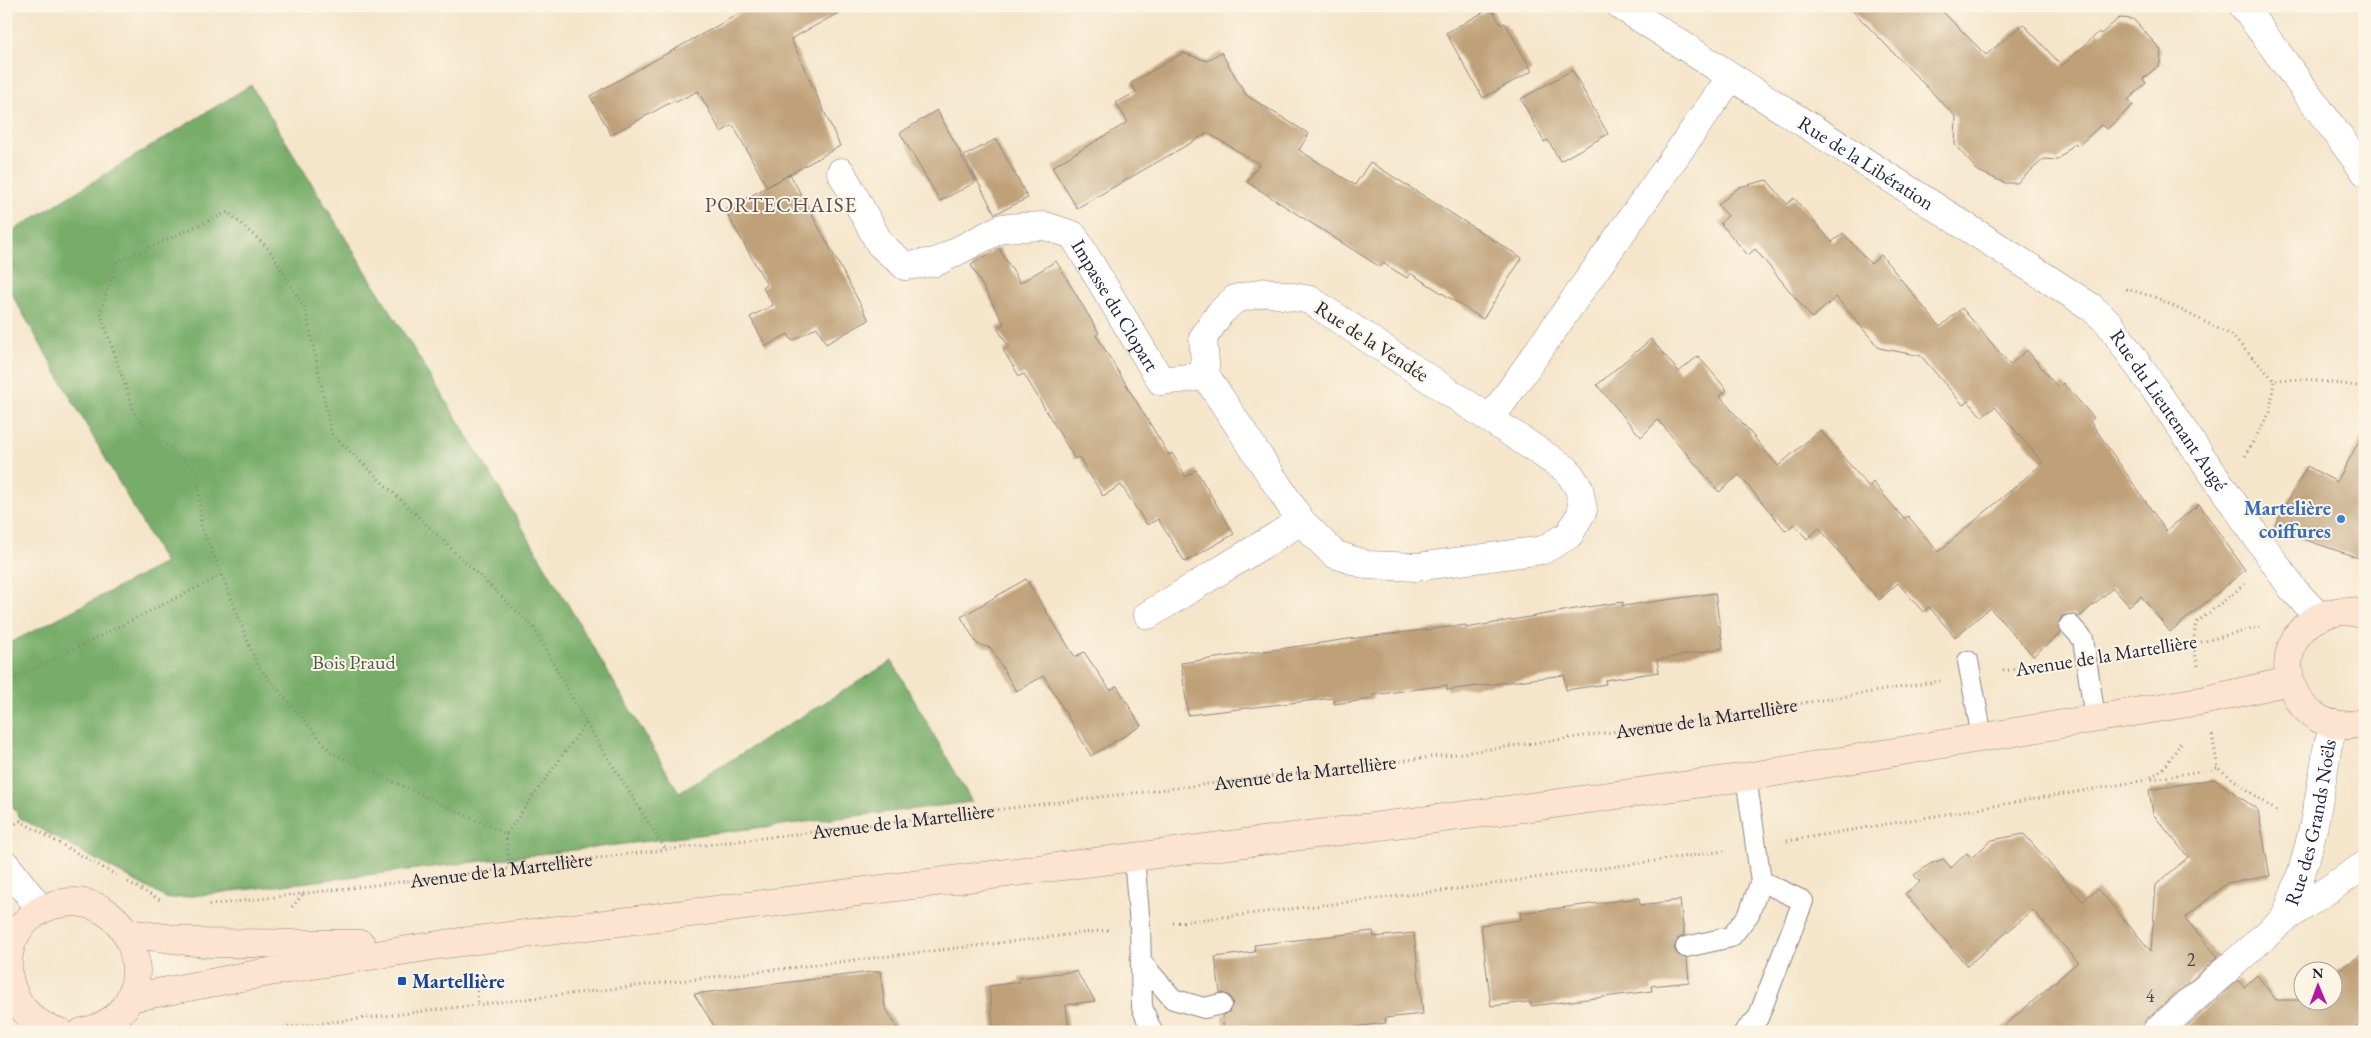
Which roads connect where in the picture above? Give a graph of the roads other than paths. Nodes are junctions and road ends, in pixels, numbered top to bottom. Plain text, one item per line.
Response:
1 (1621, 6) edge
2 (2243, 6) edge
3 (1731, 77) junction
4 (841, 172) dead end
5 (2365, 172) edge
6 (2100, 315) joint
7 (1206, 376) junction
8 (1491, 418) junction
9 (1301, 521) junction
10 (2363, 611) edge
11 (1148, 615) dead end
12 (2070, 625) dead end
13 (2309, 625) junction
14 (1969, 668) road end
15 (2289, 681) junction
16 (2095, 718) junction
17 (2365, 722) edge
18 (2335, 724) junction
19 (1982, 737) junction
20 (1746, 777) junction
21 (1134, 857) junction
22 (6, 865) edge
23 (2365, 865) edge
24 (1761, 881) junction
25 (41, 910) junction
26 (2284, 919) junction
27 (127, 933) junction
28 (10, 938) edge
29 (445, 944) junction
30 (1686, 947) dead end
31 (1141, 962) junction
32 (9, 994) edge
33 (130, 998) junction
34 (1221, 1004) dead end
35 (60, 1032) edge
36 (82, 1032) edge
37 (1152, 1032) edge
38 (1744, 1032) edge
39 (2156, 1032) edge

1 - 3 street, Rue de la Libération
2 - 5 street
3 - 6 street, Rue de la Libération
3 - 8 street
4 - 7 street, Impasse du Clopart
6 - 13 street, Rue du Lieutenant Augé
7 - 8 street, Rue de la Vendée
7 - 9 street, Rue de la Vendée
8 - 9 street, Rue de la Vendée
9 - 11 street
10 - 13 street
12 - 16 lane
13 - 15 street
14 - 19 lane
15 - 16 street
15 - 18 street
16 - 19 street
17 - 18 street
18 - 26 street, Rue des Grands Noëls
19 - 20 street
20 - 21 street
20 - 24 lane
21 - 29 street
21 - 31 lane
22 - 25 street
23 - 26 street, Rue des Grands Noëls
24 - 30 lane
24 - 38 lane
25 - 27 street
25 - 28 street
26 - 39 street, Rue des Grands Noëls
27 - 29 street
27 - 33 street
28 - 32 street
29 - 33 street
31 - 34 lane
31 - 37 lane
32 - 35 street
33 - 36 street

